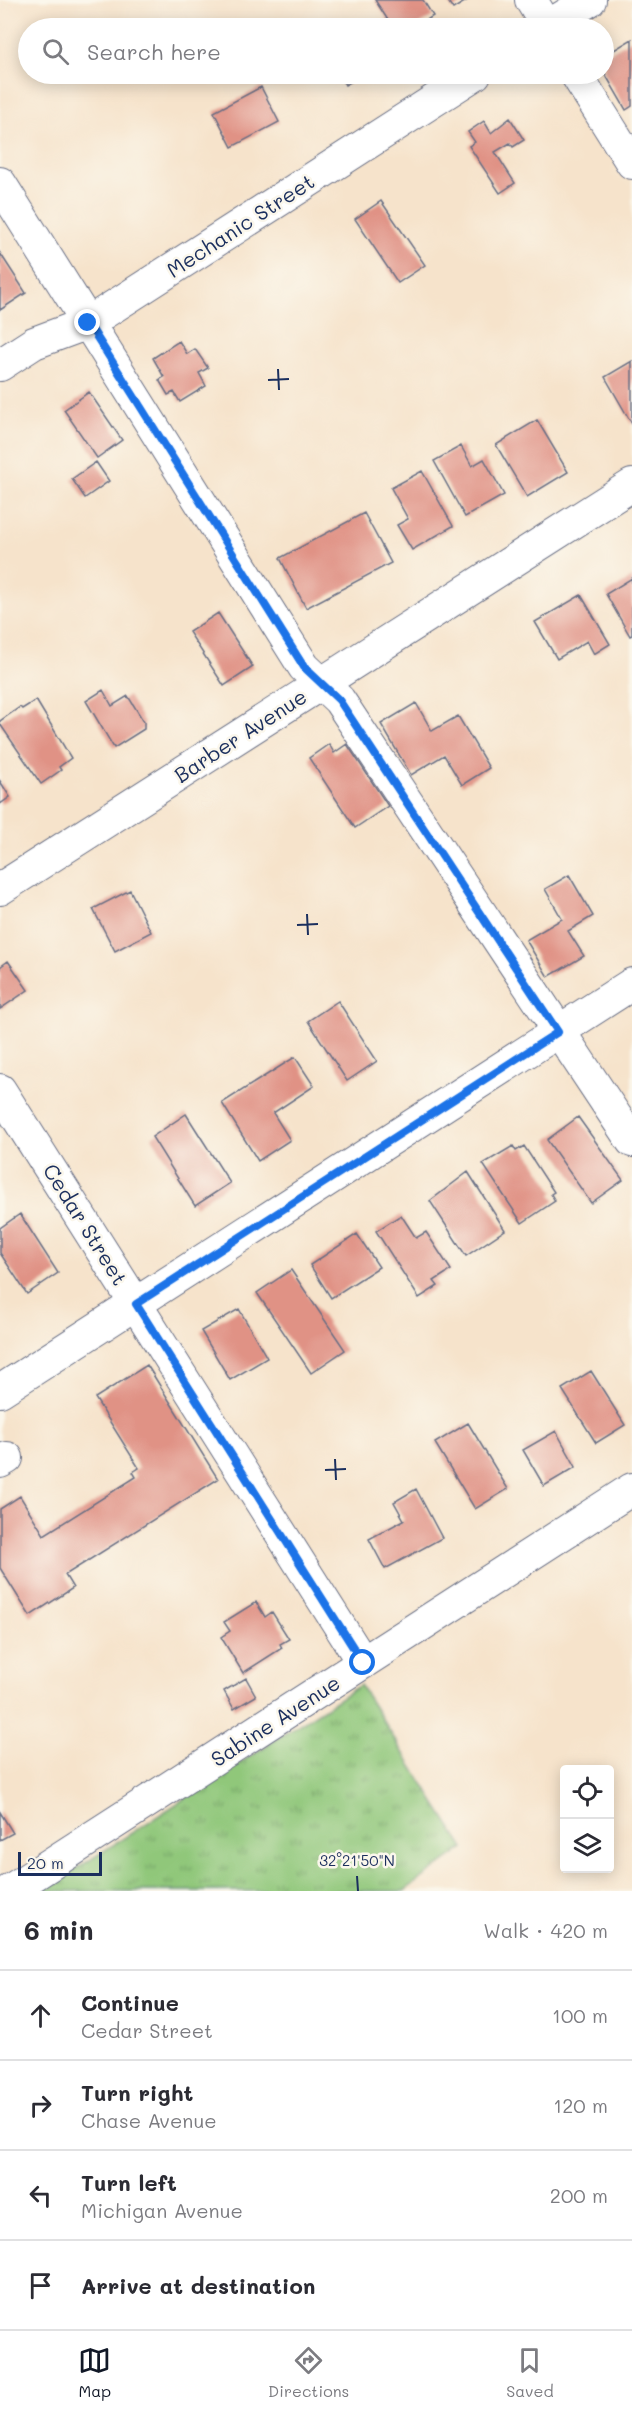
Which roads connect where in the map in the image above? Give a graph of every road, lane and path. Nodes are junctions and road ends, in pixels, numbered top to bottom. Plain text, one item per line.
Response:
1 (531, 0) edge
2 (590, 0) edge
3 (541, 18) edge
4 (562, 18) edge
5 (459, 84) edge
6 (582, 84) edge
7 (632, 163) edge
8 (0, 183) edge
9 (88, 323) junction
10 (0, 365) edge
11 (632, 485) edge
12 (321, 683) junction
13 (0, 889) edge
14 (632, 984) edge
15 (558, 1032) junction
16 (0, 1090) edge
17 (632, 1141) edge
18 (136, 1304) junction
19 (0, 1391) edge
20 (632, 1489) edge
21 (363, 1663) junction
22 (9, 1891) edge

1 - 3 street
2 - 4 street
5 - 9 street, Mechanic Street
6 - 7 street
8 - 9 street
9 - 10 street, Mechanic Street
9 - 12 street
11 - 12 street, Barber Avenue
12 - 13 street, Barber Avenue
12 - 15 street
14 - 15 street
15 - 17 street
15 - 18 street
16 - 18 street, Cedar Street
18 - 19 street
18 - 21 street, Cedar Street
20 - 21 street, Sabine Avenue
21 - 22 street, Sabine Avenue

